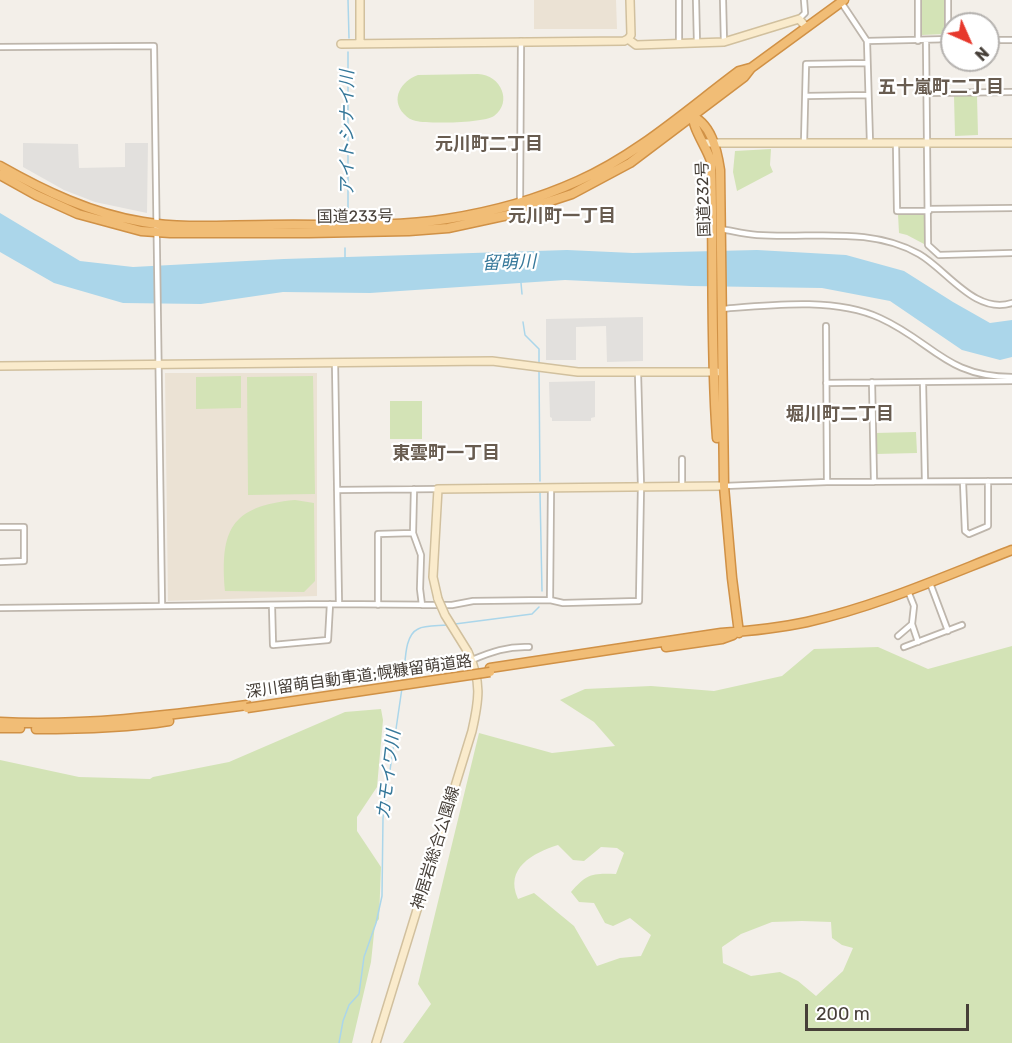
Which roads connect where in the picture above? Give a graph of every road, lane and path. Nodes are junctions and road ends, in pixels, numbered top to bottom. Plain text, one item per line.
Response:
1 (360, 0) edge
2 (630, 0) edge
3 (679, 0) edge
4 (696, 0) edge
5 (723, 0) edge
6 (804, 0) edge
7 (918, 0) edge
8 (842, 1) edge
9 (799, 19) junction
10 (806, 27) junction
11 (628, 39) junction
12 (940, 39) edge
13 (926, 40) junction
14 (521, 41) junction
15 (867, 41) junction
16 (918, 41) junction
17 (724, 42) junction
18 (697, 43) junction
19 (341, 44) dead end
20 (360, 44) junction
21 (679, 44) junction
22 (0, 47) edge
23 (867, 63) junction
24 (1012, 92) edge
25 (926, 93) junction
26 (868, 95) junction
27 (806, 96) junction
28 (704, 102) junction
29 (691, 112) junction
30 (682, 119) junction
31 (699, 126) junction
32 (709, 142) junction
33 (804, 143) junction
34 (870, 143) junction
35 (1012, 143) edge
36 (896, 144) junction
37 (927, 144) junction
38 (0, 166) edge
39 (0, 175) edge
40 (520, 207) junction
41 (1012, 208) edge
42 (929, 210) junction
43 (156, 228) junction
44 (717, 235) junction
45 (1012, 254) edge
46 (1012, 303) edge
47 (719, 304) junction
48 (826, 326) dead end
49 (335, 363) junction
50 (158, 364) junction
51 (0, 366) edge
52 (717, 372) junction
53 (638, 373) junction
54 (1012, 377) edge
55 (1012, 381) edge
56 (826, 382) junction
57 (872, 382) junction
58 (923, 382) junction
59 (682, 459) dead end
60 (925, 481) junction
61 (1012, 481) edge
62 (827, 482) junction
63 (874, 482) junction
64 (963, 482) junction
65 (988, 482) junction
66 (641, 486) junction
67 (682, 486) junction
68 (724, 486) junction
69 (551, 488) junction
70 (414, 489) junction
71 (438, 489) junction
72 (338, 490) junction
73 (0, 527) edge
74 (413, 533) junction
75 (1012, 550) edge
76 (0, 562) edge
77 (930, 582) junction
78 (908, 591) junction
79 (550, 600) junction
80 (330, 604) junction
81 (339, 604) junction
82 (378, 604) junction
83 (422, 605) junction
84 (162, 606) junction
85 (272, 606) junction
86 (0, 608) edge
87 (912, 624) junction
88 (962, 625) dead end
89 (948, 631) junction
90 (739, 633) junction
91 (898, 636) dead end
92 (918, 642) junction
93 (529, 647) dead end
94 (904, 647) dead end
95 (472, 660) junction
96 (247, 706) junction
97 (0, 722) edge
98 (0, 728) edge
99 (376, 1043) edge

1 - 20 street
2 - 11 street
3 - 21 street
4 - 18 street
5 - 17 street
6 - 9 street
7 - 16 street
8 - 10 highway, 国道233号
8 - 15 street
9 - 10 street
9 - 17 street
10 - 28 highway, 国道233号
11 - 14 street
11 - 21 street
12 - 13 street
13 - 16 street
13 - 25 street
14 - 20 street
14 - 40 street
15 - 16 street
15 - 23 street
17 - 18 street
18 - 21 street
19 - 20 street
22 - 43 street
23 - 26 street
23 - 27 street
24 - 25 street
25 - 37 street
26 - 27 street
26 - 34 street
27 - 33 street
28 - 29 highway, 国道233号
28 - 31 highway
29 - 30 highway, 国道233号
29 - 31 highway, 国道232号
30 - 31 highway
30 - 40 highway, 国道233号
31 - 32 highway, 国道232号
32 - 33 street
32 - 44 highway, 国道232号
33 - 34 street
34 - 36 street
35 - 37 street
36 - 37 street
36 - 42 street
37 - 42 street
38 - 43 highway, 国道233号
39 - 43 highway, 国道233号
40 - 43 highway, 国道233号
41 - 42 street
42 - 45 street
43 - 50 street
44 - 46 street
44 - 47 highway, 国道232号
47 - 52 highway, 国道232号
47 - 54 street
48 - 56 street
49 - 50 street
49 - 53 street
49 - 72 street
50 - 51 street
50 - 84 street
52 - 53 street
52 - 68 highway, 国道232号
53 - 66 street
55 - 58 street
56 - 57 street
56 - 62 street
57 - 58 street
57 - 63 street
58 - 60 street
59 - 67 street
60 - 63 street
60 - 64 street
61 - 65 street
62 - 63 street
62 - 68 street
64 - 65 street
64 - 65 street
66 - 67 street
66 - 69 street
66 - 79 street
67 - 68 street
68 - 90 highway, 国道232号
69 - 71 street
69 - 79 street
70 - 71 street
70 - 72 street
70 - 74 street
71 - 95 street, 神居岩総合公園線, bridge
72 - 81 street
73 - 76 street
74 - 82 street
74 - 83 street
75 - 77 highway
77 - 78 highway
77 - 89 street
78 - 87 street
78 - 90 highway
79 - 83 street
80 - 81 street
80 - 85 street
80 - 85 street
81 - 82 street
82 - 83 street
84 - 85 street
84 - 86 street
87 - 91 street
87 - 92 street
88 - 89 street
89 - 92 street
90 - 96 highway, 深川留萌自動車道;幌糠留萌道路, bridge
92 - 94 street
93 - 95 street
95 - 99 street, 神居岩総合公園線
96 - 97 highway, 深川留萌自動車道;幌糠留萌道路
96 - 98 highway, 深川留萌自動車道;幌糠留萌道路

